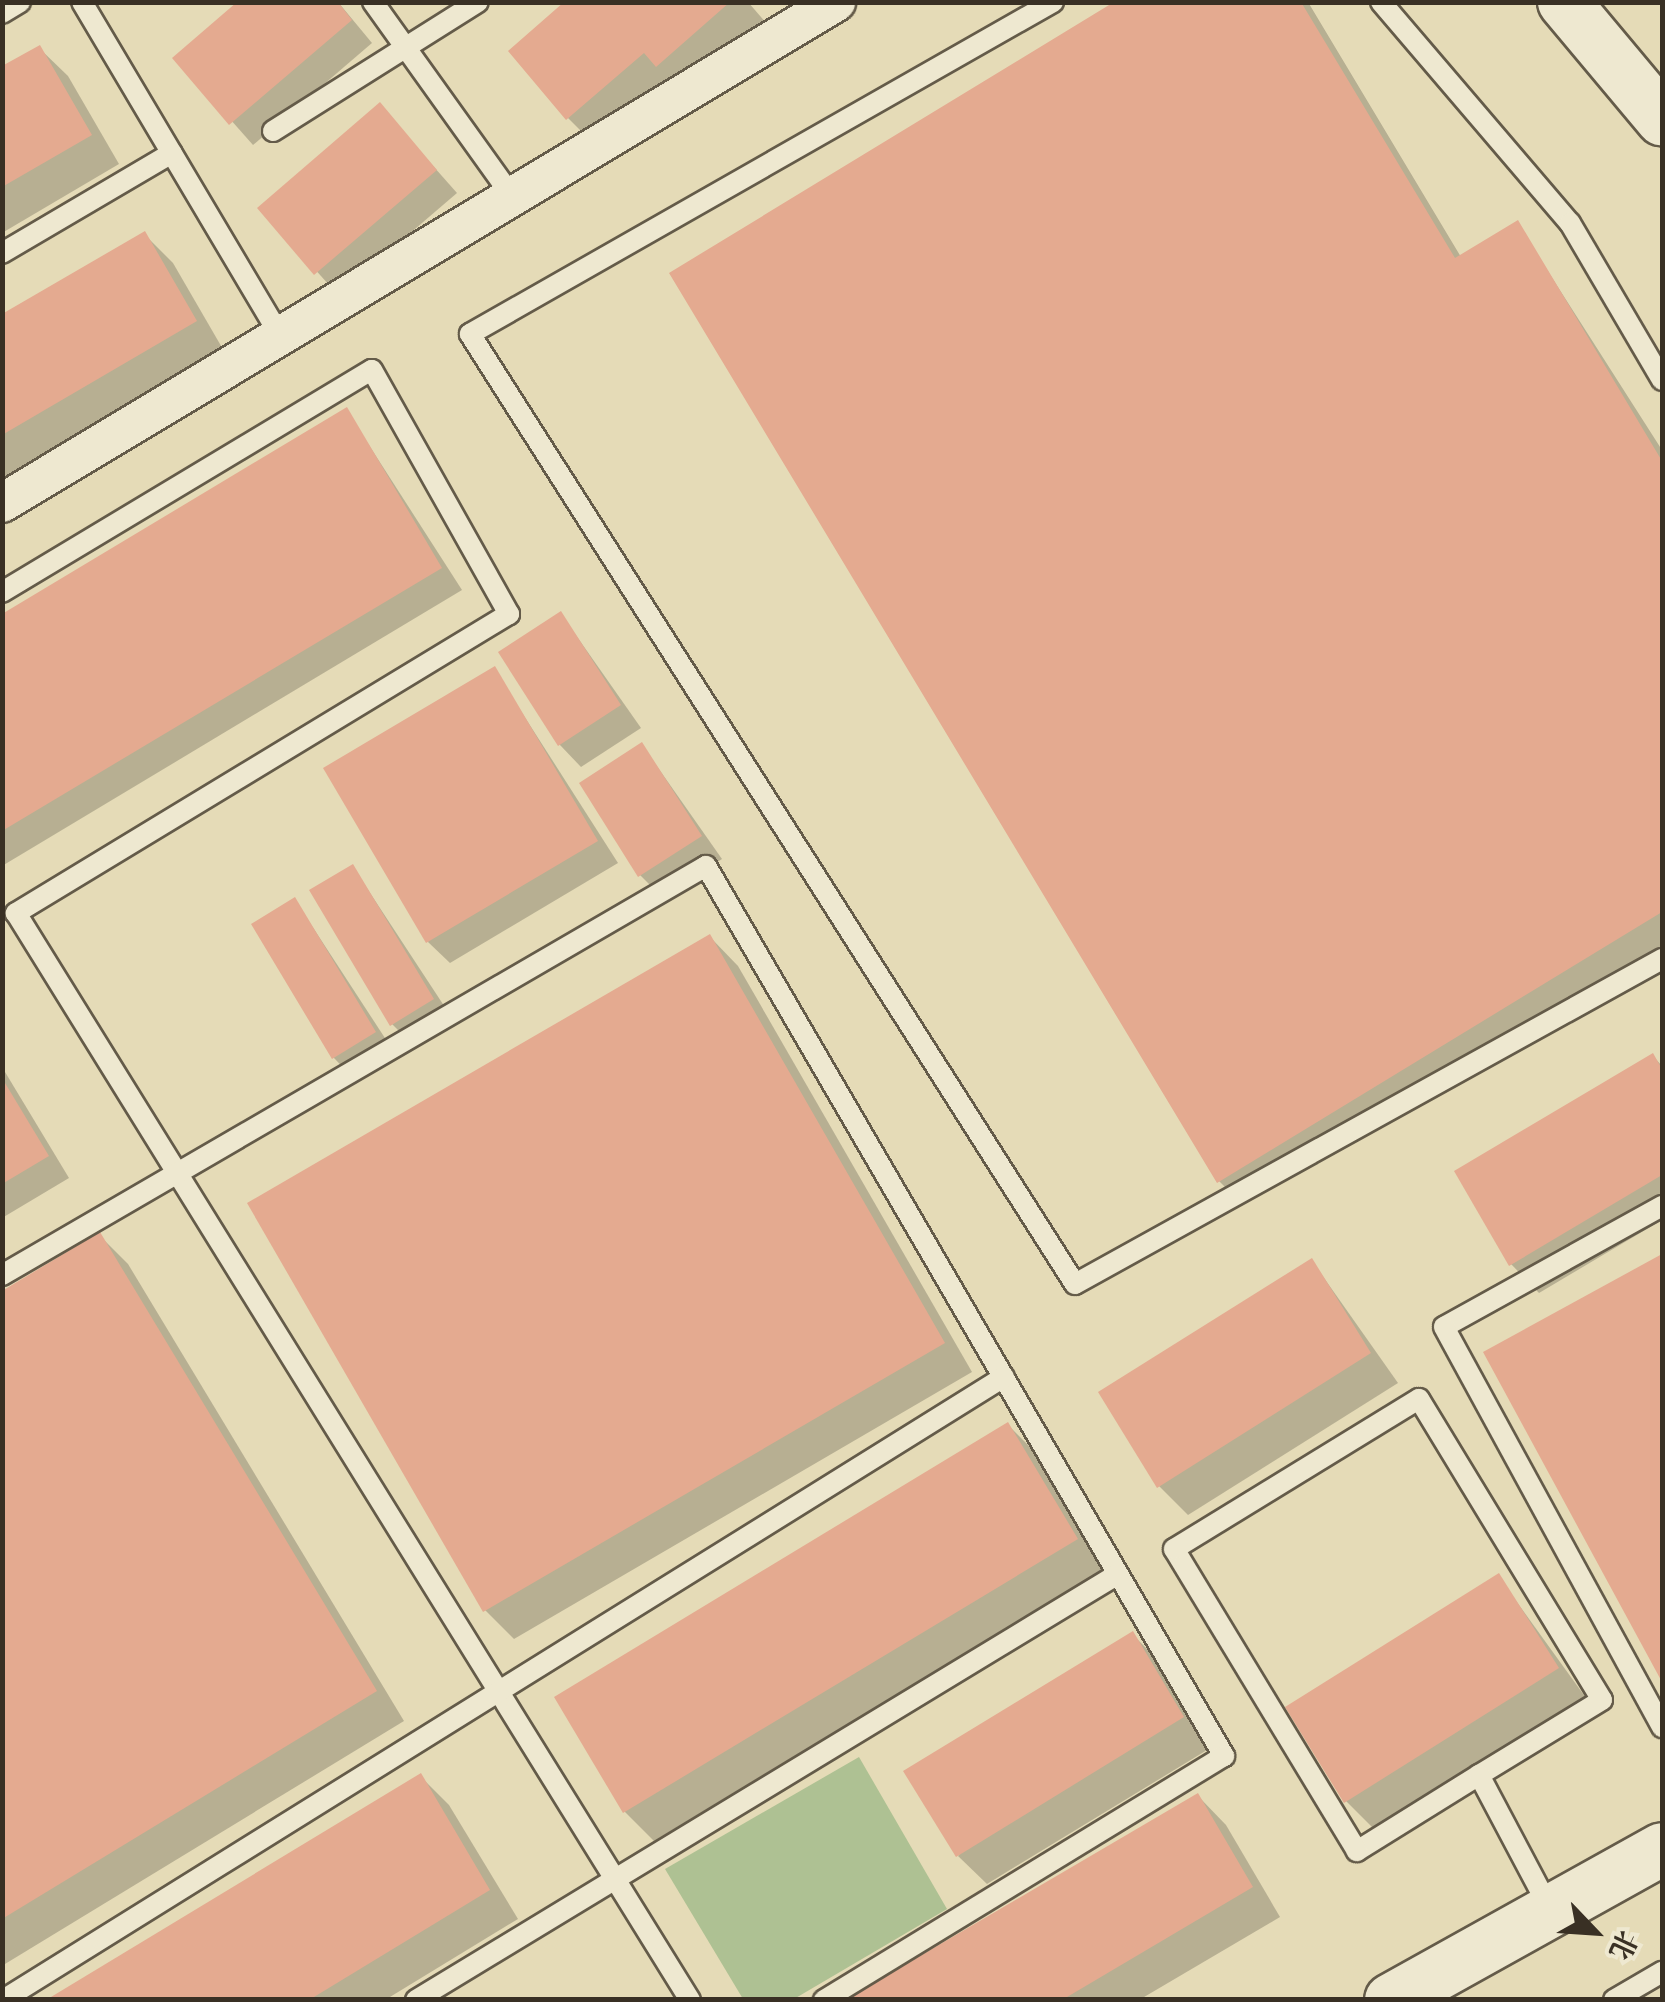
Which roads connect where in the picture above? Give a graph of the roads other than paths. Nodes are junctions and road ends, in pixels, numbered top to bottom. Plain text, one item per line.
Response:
1 (20, 2) edge
2 (82, 2) edge
3 (373, 2) edge
4 (478, 2) edge
5 (1053, 2) edge
6 (1381, 2) edge
7 (1564, 2) edge
8 (819, 7) edge
9 (2, 13) edge
10 (407, 49) junction
11 (1662, 119) edge
12 (273, 131) dead end
13 (172, 154) junction
14 (512, 196) junction
15 (2, 253) edge
16 (280, 336) junction
17 (1662, 380) edge
18 (2, 503) edge
19 (2, 592) edge
20 (9, 917) edge
21 (1662, 959) edge
22 (177, 1172) junction
23 (1662, 1206) edge
24 (2, 1275) edge
25 (1004, 1377) junction
26 (1118, 1574) junction
27 (500, 1694) junction
28 (1662, 1726) edge
29 (1480, 1775) junction
30 (1662, 1849) edge
31 (614, 1878) junction
32 (1551, 1910) junction
33 (1662, 1972) edge
34 (3, 2000) edge
35 (416, 2000) edge
36 (690, 2000) edge
37 (824, 2000) edge
38 (1392, 2000) edge
39 (1614, 2000) edge

1 - 9 lane
2 - 13 lane
3 - 10 lane
4 - 10 lane
5 - 21 lane
6 - 17 lane
7 - 11 street
8 - 14 street
10 - 12 lane
10 - 14 lane
13 - 15 lane
13 - 16 lane
14 - 16 street
16 - 18 street
19 - 20 lane
20 - 22 lane
22 - 24 lane
22 - 25 lane
22 - 27 lane
23 - 28 lane
25 - 26 lane
25 - 27 lane
26 - 31 lane
26 - 37 lane
27 - 31 lane
27 - 34 lane
29 - 29 lane
29 - 32 lane
30 - 32 street
31 - 35 lane
31 - 36 lane
32 - 38 street
33 - 39 lane

